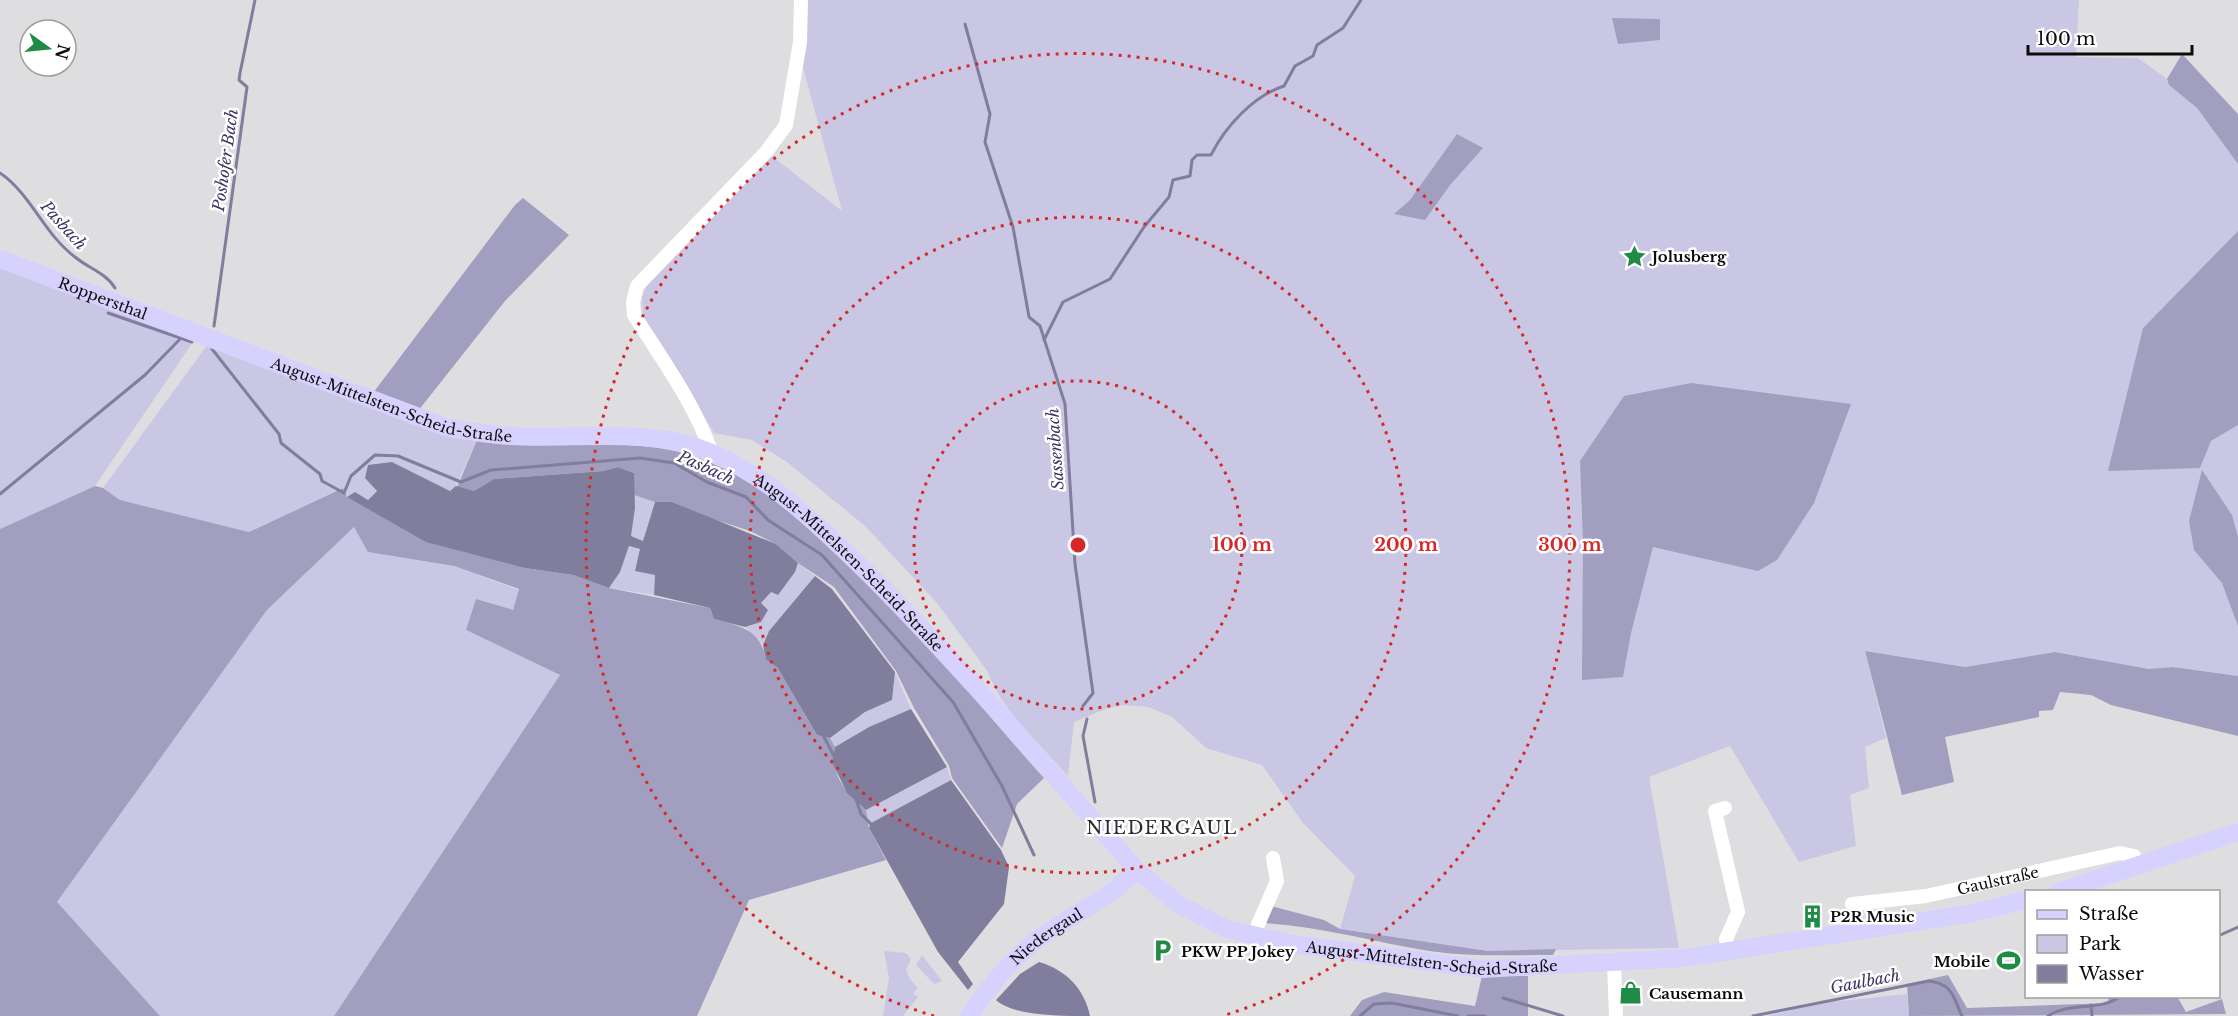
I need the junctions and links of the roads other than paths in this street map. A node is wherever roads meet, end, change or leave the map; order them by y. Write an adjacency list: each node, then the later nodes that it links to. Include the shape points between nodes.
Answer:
1 (801, 0): 4 (street, via 800,42 786,125 766,152 637,286 633,302 634,315 685,395)
2 (0, 259): 3 (main road, Roppersthal)
3 (206, 336): 4 (main road, August-Mittelsten-Scheid-Straße, via 448,428 509,436 641,438)
4 (712, 453): 9 (main road, August-Mittelsten-Scheid-Straße, via 767,485 840,545 937,644)
5 (1725, 808): 14 (street, via 1715,811 1738,912 1726,939)
6 (2238, 832): 8 (main road, Gaulstraße)
7 (1273, 858): 13 (street, via 1276,881)
8 (2137, 864): 10 (main road, Gaulstraße); 12 (street, Gaulstraße, via 2134,856 2120,853 1926,896)
9 (1137, 870): 13 (main road, August-Mittelsten-Scheid-Straße, via 1194,914); 16 (main road, Niedergaul, via 1124,884 1040,938 1011,963)
10 (2061, 890)
11 (2025, 900): 14 (main road, Gaulstraße, via 1973,913)
12 (1852, 904)
13 (1253, 936): 15 (main road, August-Mittelsten-Scheid-Straße, via 1482,969)
14 (1728, 952): 15 (main road, Gaulstraße)
15 (1614, 964): 17 (street)
16 (969, 1016)
17 (1616, 1016)

